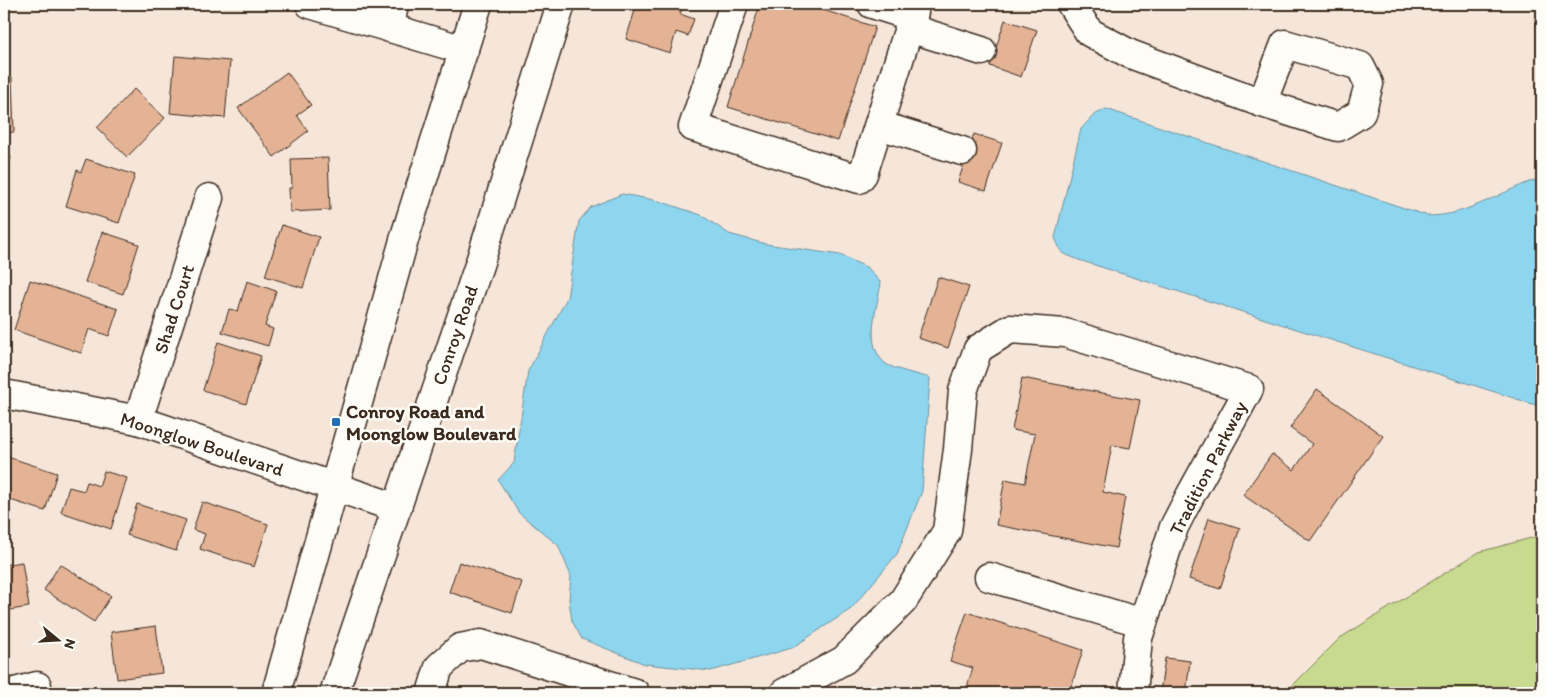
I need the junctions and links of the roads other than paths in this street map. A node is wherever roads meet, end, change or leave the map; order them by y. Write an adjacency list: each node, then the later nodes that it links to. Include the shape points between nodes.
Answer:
1 (310, 4): 8 (main road)
2 (478, 4): 9 (main road)
3 (561, 4): 18 (main road, Conroy Road, via 479,266)
4 (734, 4): 12 (main road, via 693,127 859,179 864,174)
5 (872, 4): 7 (main road)
6 (1071, 4): 11 (main road, via 1089,32 1130,54)
7 (914, 13): 10 (main road); 12 (main road)
8 (392, 16): 9 (main road)
9 (464, 50): 17 (main road, via 406,233)
10 (982, 51)
11 (1262, 103)
12 (879, 125): 13 (main road)
13 (962, 151)
14 (209, 198): 16 (main road, Shad Court)
15 (4, 394): 16 (main road, Moonglow Boulevard)
16 (138, 420): 17 (main road, Moonglow Boulevard)
17 (334, 488): 18 (main road, Moonglow Boulevard); 23 (main road)
18 (397, 508): 24 (main road, Conroy Road)
19 (989, 577): 20 (main road)
20 (1143, 623): 27 (main road, Tradition Parkway, via 1174,527 1249,389 1065,333 1010,329 978,349 962,391 947,531 903,602 844,660); 28 (main road, Tradition Parkway, via 1138,638)
21 (37, 686): 22 (main road)
22 (11, 693)
23 (276, 693)
24 (334, 693)
25 (432, 693): 26 (main road, via 439,667 460,648 480,644)
26 (635, 693)
27 (784, 693)
28 (1133, 693)

